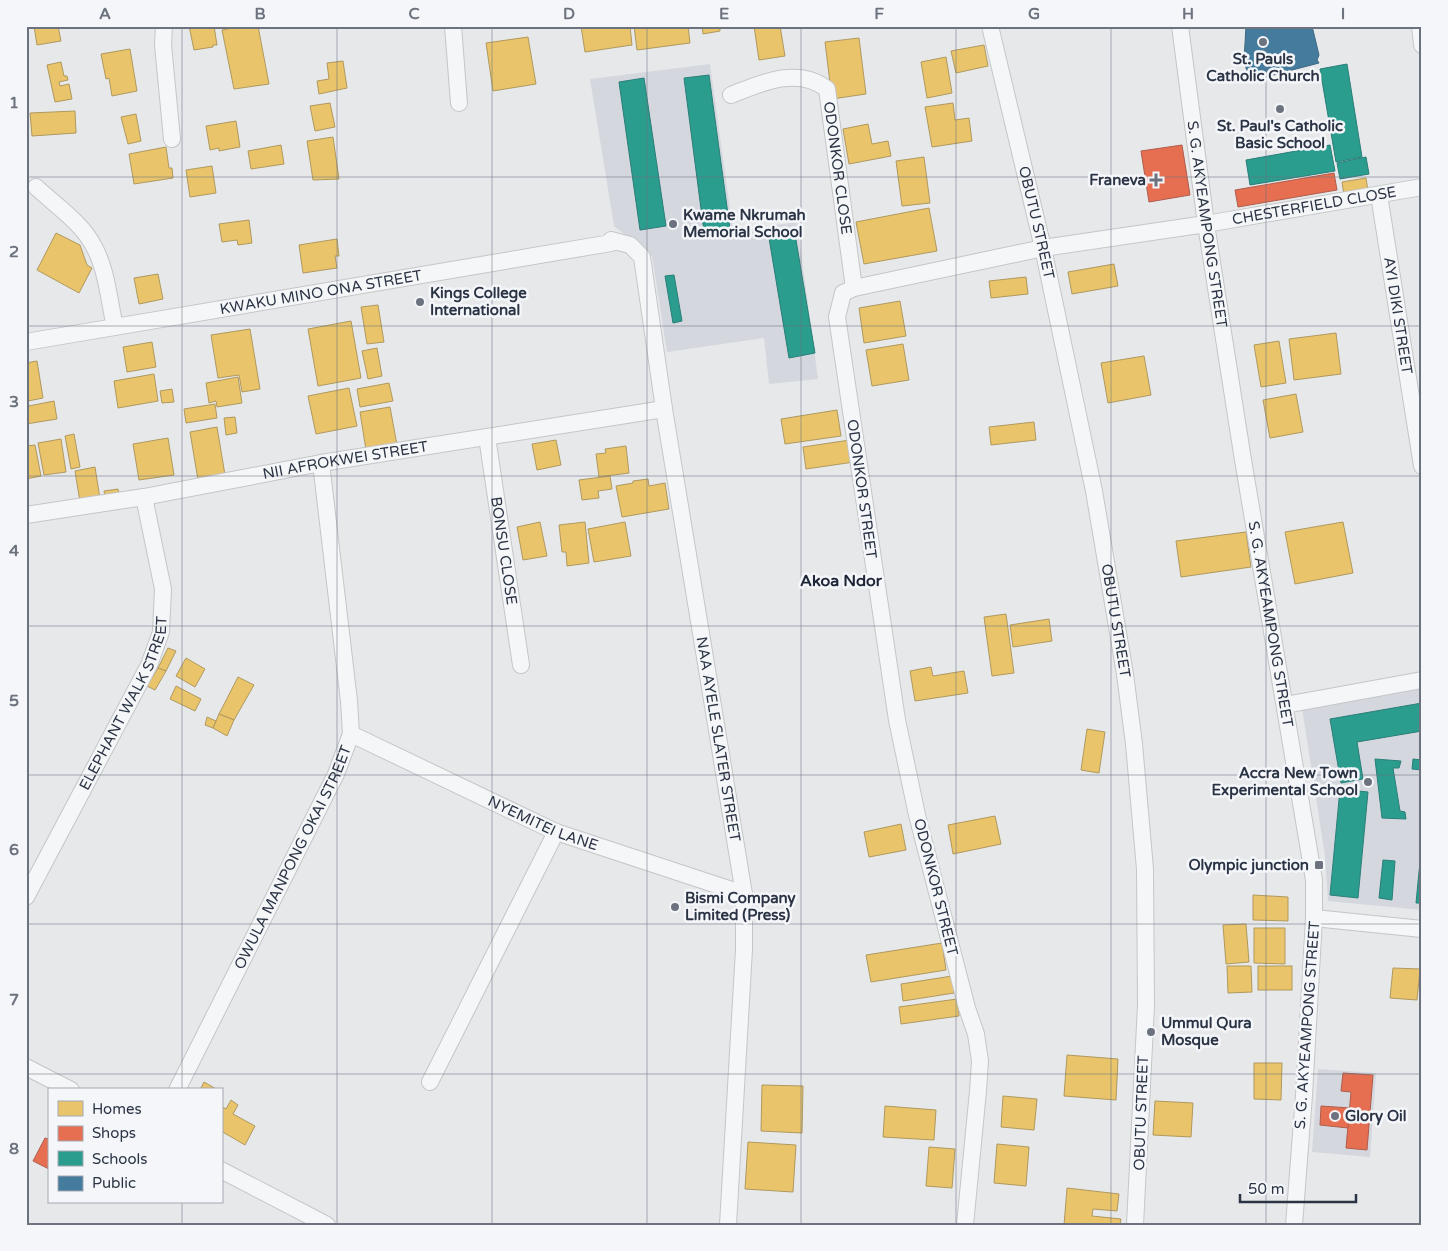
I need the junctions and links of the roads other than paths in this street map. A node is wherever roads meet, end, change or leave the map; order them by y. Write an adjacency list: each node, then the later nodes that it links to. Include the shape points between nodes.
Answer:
1 (164, 26): 9 (street)
2 (453, 26): 8 (street)
3 (990, 26): 14 (street, OBUTU STREET)
4 (1180, 26): 13 (street, S. G. AKYEAMPONG STREET)
5 (1420, 26): 6 (street)
6 (1422, 42)
7 (732, 95): 16 (street, ODONKOR CLOSE, via 782,77 818,82 826,89)
8 (459, 103)
9 (172, 138)
10 (36, 187): 17 (street, via 83,230 93,244 101,262)
11 (1422, 187): 12 (street, CHESTERFIELD CLOSE)
12 (1378, 195): 13 (street, CHESTERFIELD CLOSE); 22 (street, AYI DIKI STREET)
13 (1206, 224): 14 (street); 27 (street, S. G. AKYEAMPONG STREET)
14 (1043, 248): 16 (street); 42 (street, OBUTU STREET, via 1094,491 1134,744 1145,869 1146,996)
15 (642, 257): 17 (street, KWAKU MINO ONA STREET, via 630,245 611,240 611,243); 19 (street, NAA AYELE SLATER STREET)
16 (854, 288): 41 (street, ODONKOR STREET, via 843,293 837,317 897,720 918,815 976,1034 980,1062)
17 (115, 328): 18 (street, KWAKU MINO ONA STREET)
18 (26, 342)
19 (664, 409): 20 (street, NII AFROKWEI STREET); 30 (street, NAA AYELE SLATER STREET)
20 (487, 437): 21 (street, NII AFROKWEI STREET); 25 (street, BONSU CLOSE)
21 (322, 463): 23 (street, NII AFROKWEI STREET); 28 (street, OWULA MANPONG OKAI STREET)
22 (1422, 466)
23 (144, 497): 24 (street, NII AFROKWEI STREET); 31 (street, ELEPHANT WALK STREET, via 163,589 161,632 149,666)
24 (26, 515)
25 (521, 664)
26 (1422, 680): 27 (street)
27 (1285, 705): 32 (street, S. G. AKYEAMPONG STREET, via 1312,864)
28 (352, 734): 29 (street, NYEMITEI LANE); 37 (street, OWULA MANPONG OKAI STREET, via 336,774)
29 (556, 832): 30 (street, NYEMITEI LANE); 35 (street)
30 (744, 894): 40 (street, NAA AYELE SLATER STREET, via 744,949)
31 (26, 898)
32 (1314, 918): 33 (street); 43 (street, S. G. AKYEAMPONG STREET)
33 (1422, 929)
34 (26, 1067): 36 (street)
35 (430, 1082)
36 (68, 1088)
37 (178, 1088)
38 (222, 1171): 39 (street)
39 (328, 1225)
40 (728, 1225)
41 (965, 1225)
42 (1135, 1225)
43 (1294, 1225)

